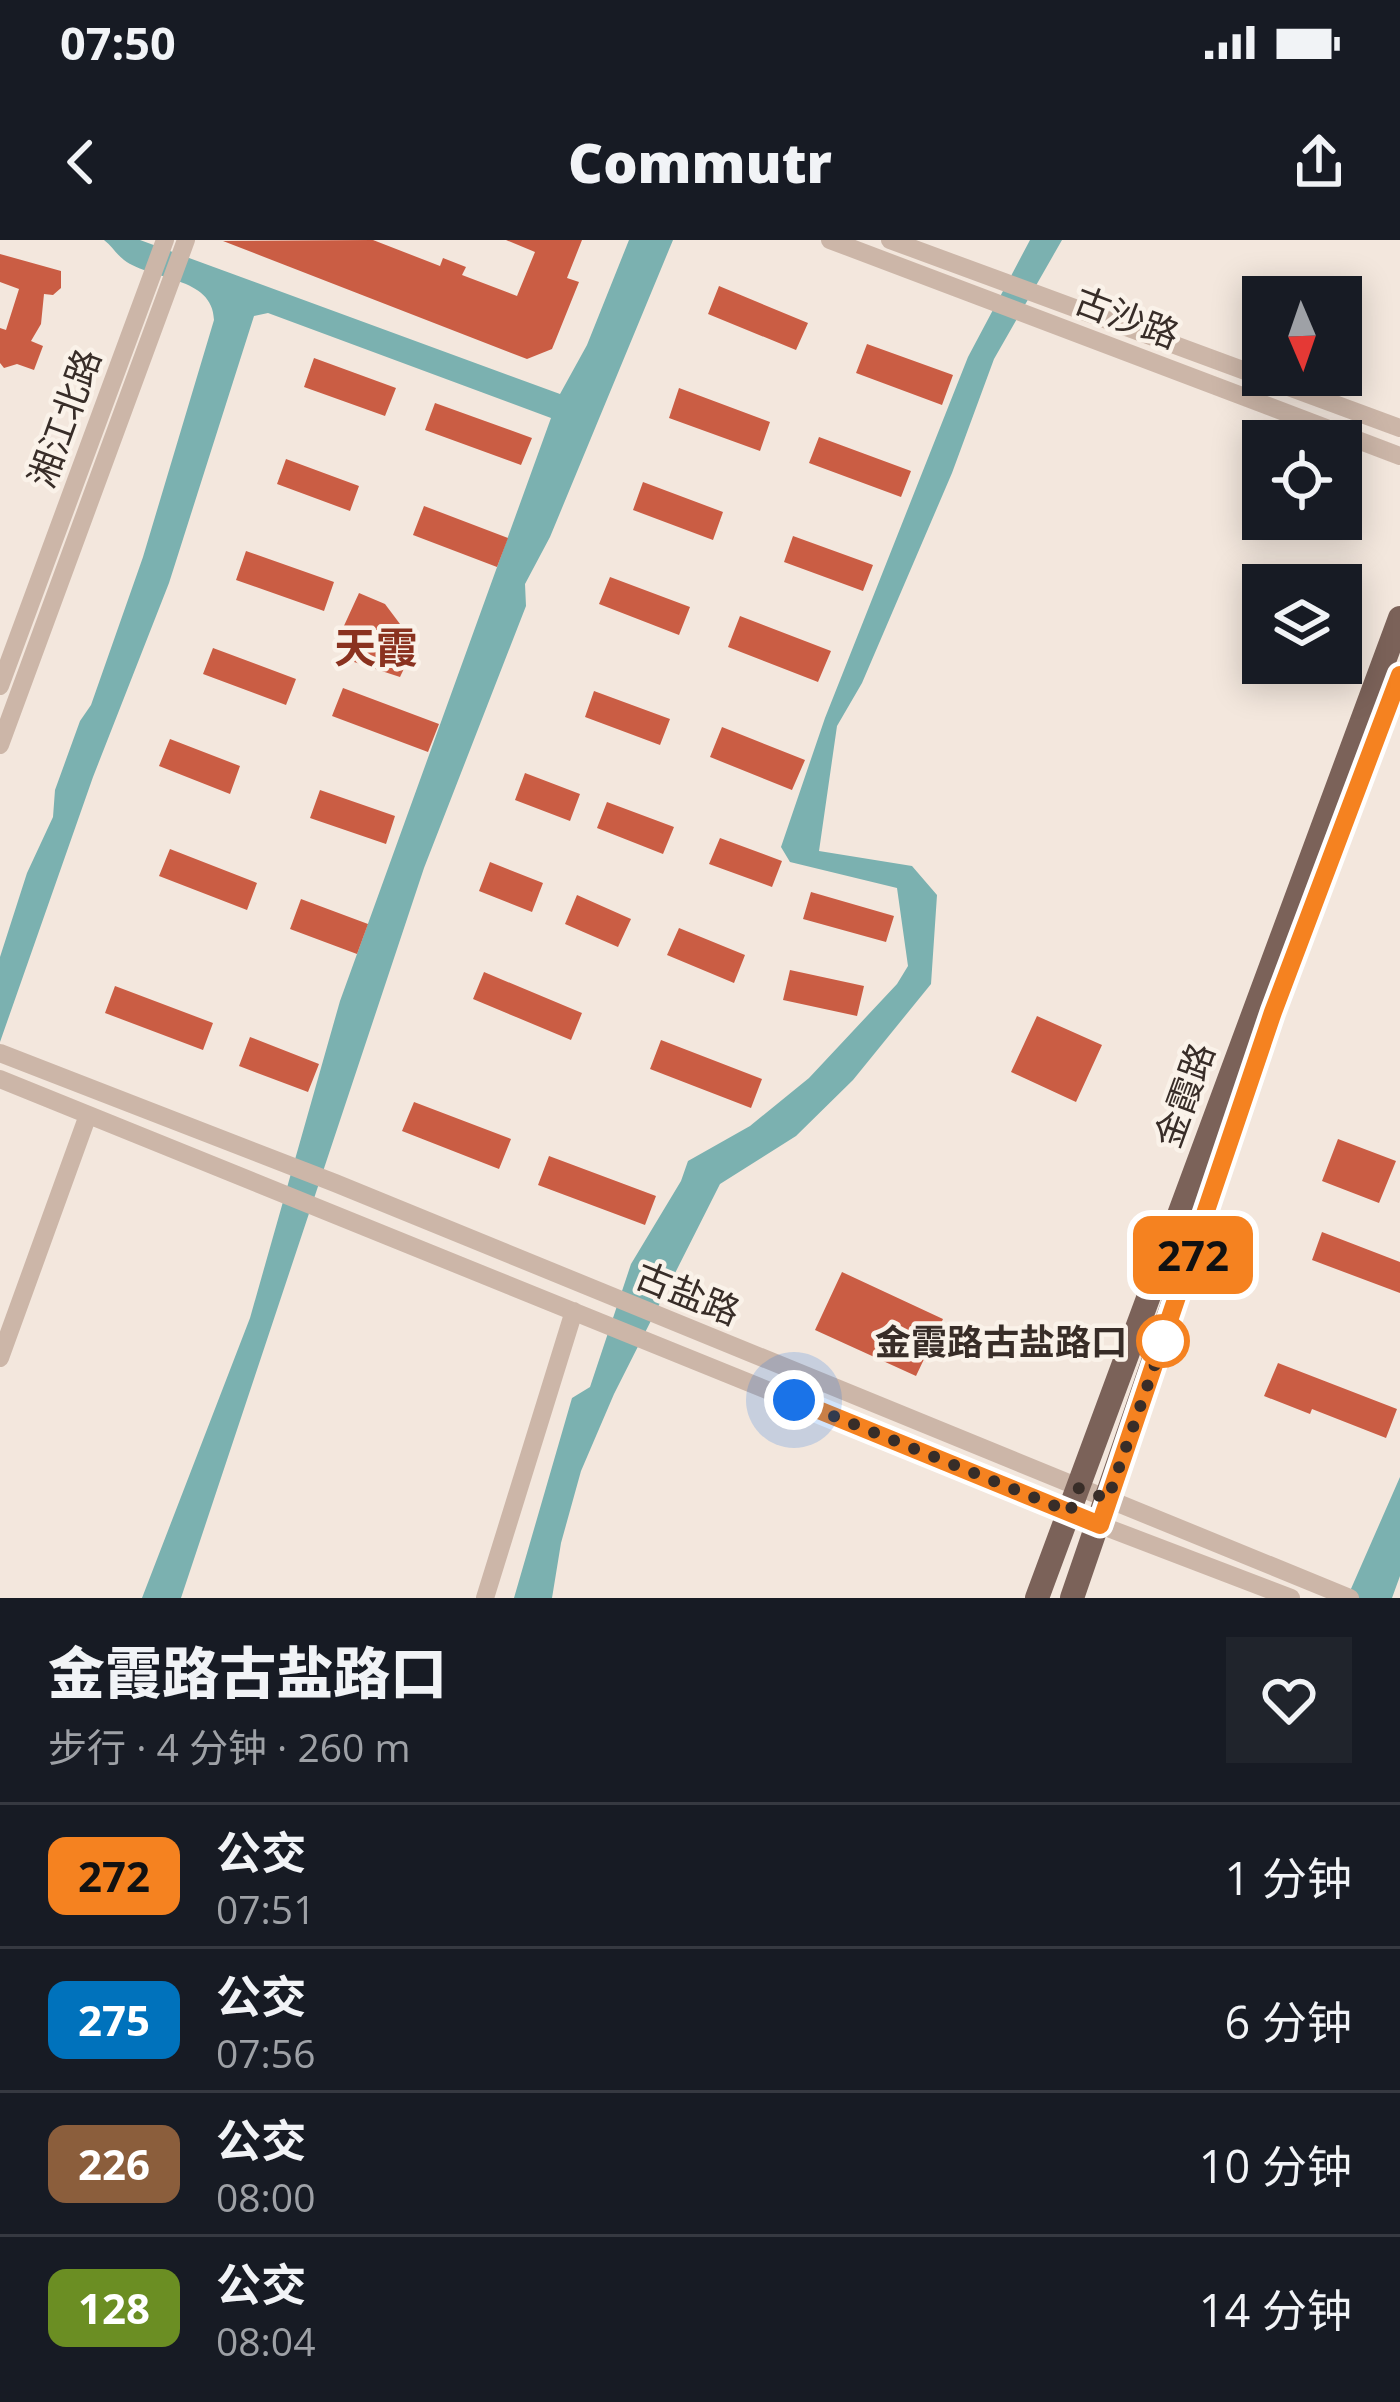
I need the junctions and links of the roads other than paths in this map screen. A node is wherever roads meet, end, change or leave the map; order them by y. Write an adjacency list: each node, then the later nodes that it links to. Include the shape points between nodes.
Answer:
1 (830, 240): 6 (street, 古沙路)
2 (890, 240): 5 (street, 古沙路)
3 (174, 244): 4 (street, 湘江北路)
4 (159, 282): 9 (street, 湘江北路); 10 (street, 湘江北路, via 137,367)
5 (1400, 428)
6 (1400, 456)
7 (1400, 618): 17 (main road, 金霞路)
8 (1400, 675): 16 (main road, 金霞路, via 1273,1012)
9 (0, 686)
10 (0, 745)
11 (3, 1054): 17 (street, 古盐路, via 657,1315)
12 (0, 1079): 13 (street, 古盐路)
13 (88, 1115): 14 (street, 古盐路); 15 (street)
14 (574, 1311): 17 (street, 古盐路); 20 (street)
15 (0, 1358)
16 (1108, 1499): 17 (street, 古盐路); 18 (main road, 金霞路); 19 (street, 古盐路)
17 (1074, 1500): 18 (street, 古盐路); 21 (main road, 金霞路)
18 (1100, 1525): 22 (main road, 金霞路); 23 (street, 古盐路)
19 (1345, 1596)
20 (485, 1598)
21 (1037, 1598)
22 (1072, 1598)
23 (1291, 1598)

